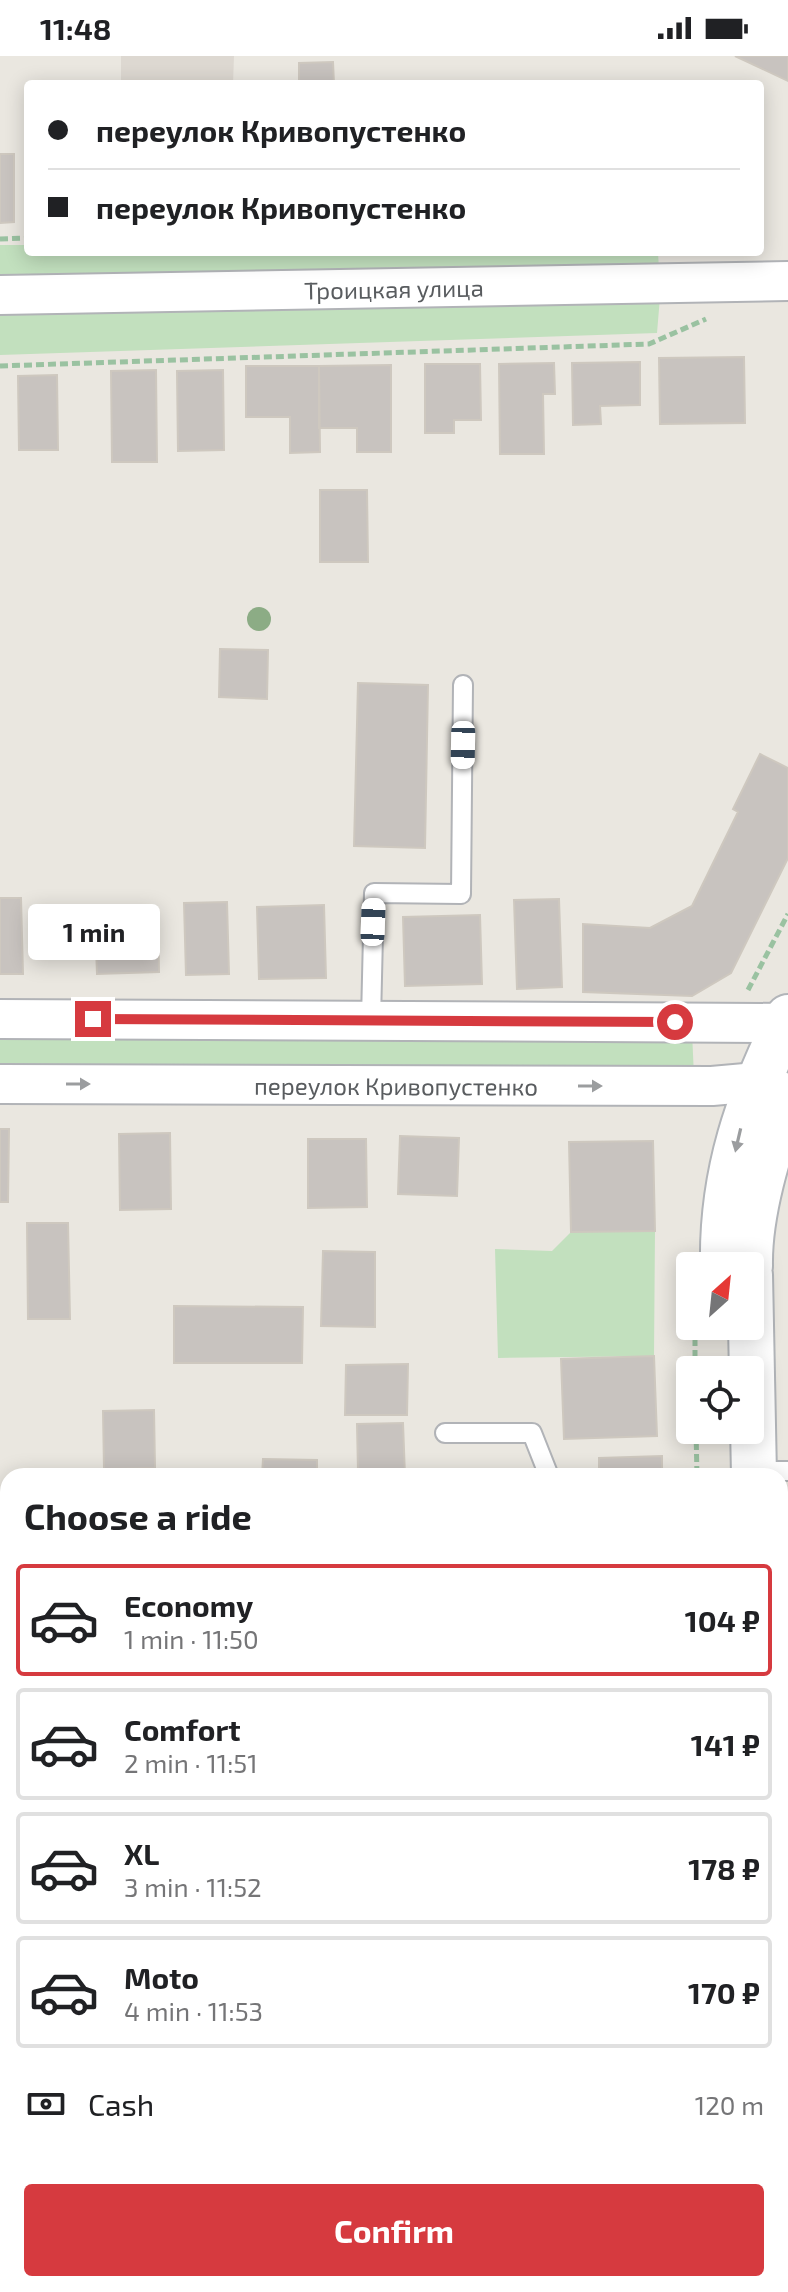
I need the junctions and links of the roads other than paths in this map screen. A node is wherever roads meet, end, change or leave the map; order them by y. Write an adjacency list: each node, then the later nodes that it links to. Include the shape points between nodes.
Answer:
1 (788, 281): 2 (street, Троицкая улица)
2 (0, 295)
3 (463, 685): 5 (lane, via 461,894 374,893)
4 (0, 1019): 5 (street)
5 (371, 1020): 6 (street)
6 (787, 1020): 8 (main road)
7 (0, 1084): 8 (street, переулок Кривопустенко, one-way to 8, via 712,1086)
8 (778, 1093): 9 (main road, one-way to 9, via 742,1122 728,1181); 10 (main road, via 775,1133)
9 (722, 1252)
10 (749, 1252)
11 (752, 1340): 16 (main road)
12 (445, 1433): 14 (lane, via 532,1433)
13 (736, 1444): 15 (main road)
14 (546, 1468)
15 (752, 1468)
16 (756, 1468)

